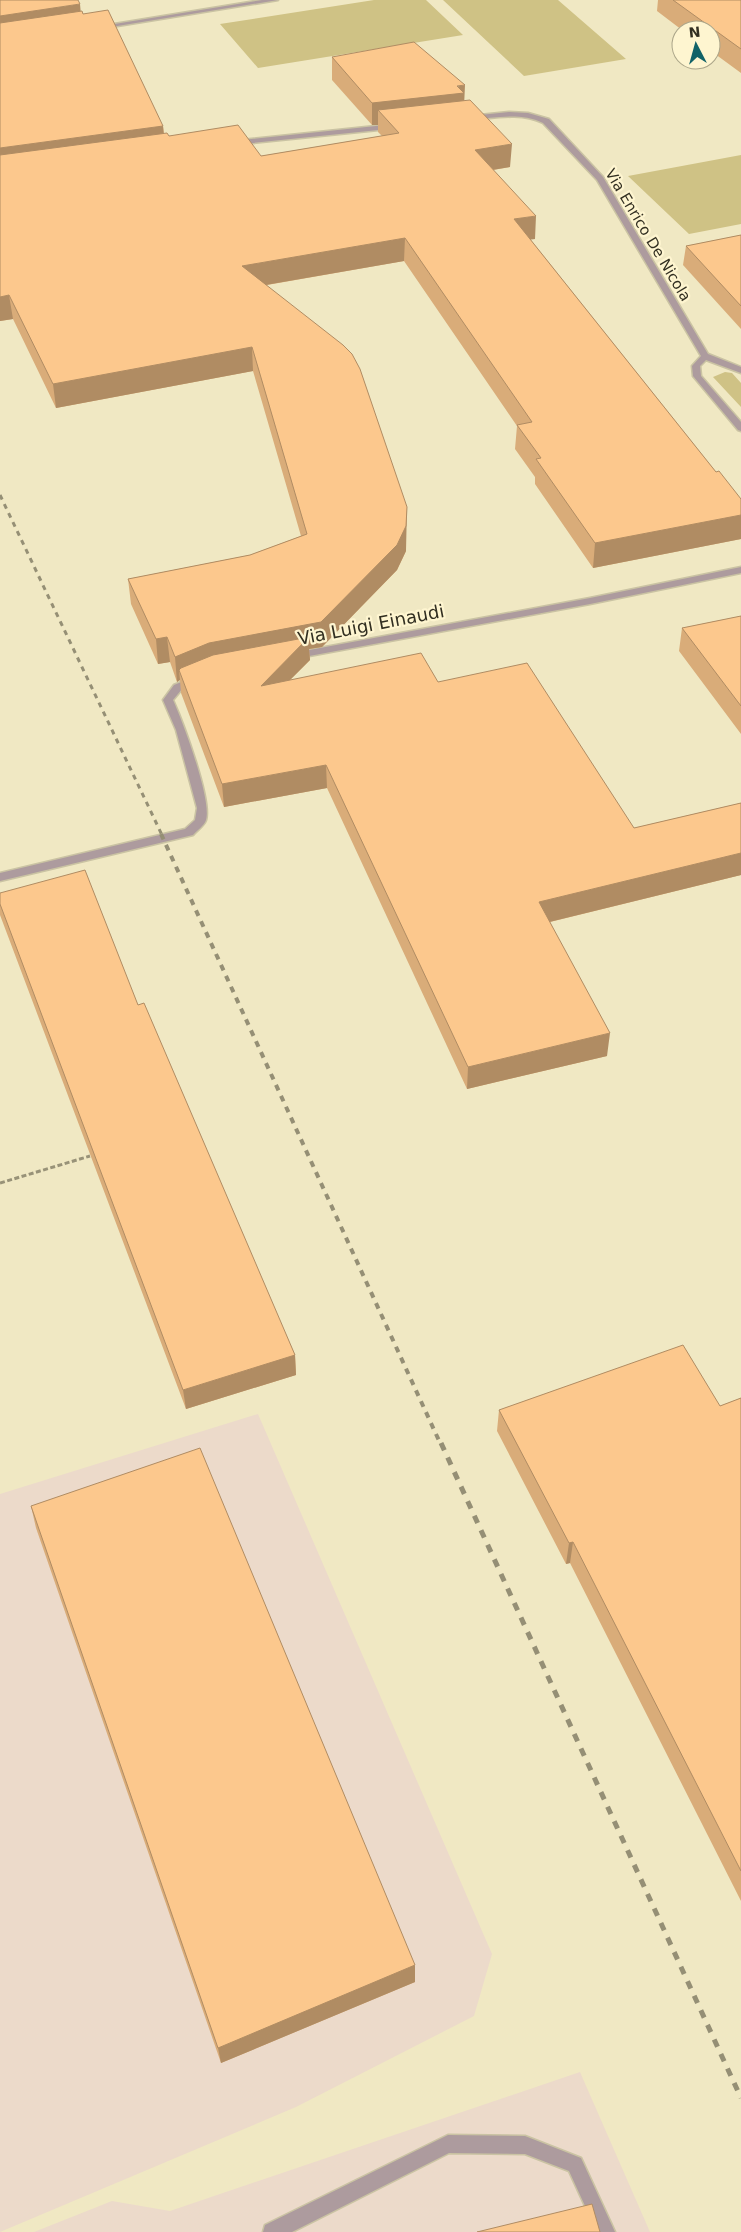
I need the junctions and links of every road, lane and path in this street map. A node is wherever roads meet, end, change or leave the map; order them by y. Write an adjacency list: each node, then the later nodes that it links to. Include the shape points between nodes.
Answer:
1 (274, 0): 2 (street)
2 (88, 29)
3 (458, 120): 6 (street, Via Enrico De Nicola, via 519,114 536,115 546,121 600,179)
4 (399, 126): 5 (street)
5 (222, 144)
6 (705, 356): 7 (street); 8 (street, via 696,366 697,376)
7 (741, 370)
8 (741, 428)
9 (741, 570): 10 (street, Via Luigi Einaudi)
10 (282, 658)
11 (203, 676): 12 (street, via 178,687 168,700 181,730 202,808 200,821 190,832)
12 (0, 877)
13 (90, 1156): 14 (path)
14 (0, 1183)
15 (272, 2232): 16 (street, via 448,2144 525,2145 575,2164)
16 (606, 2232)

